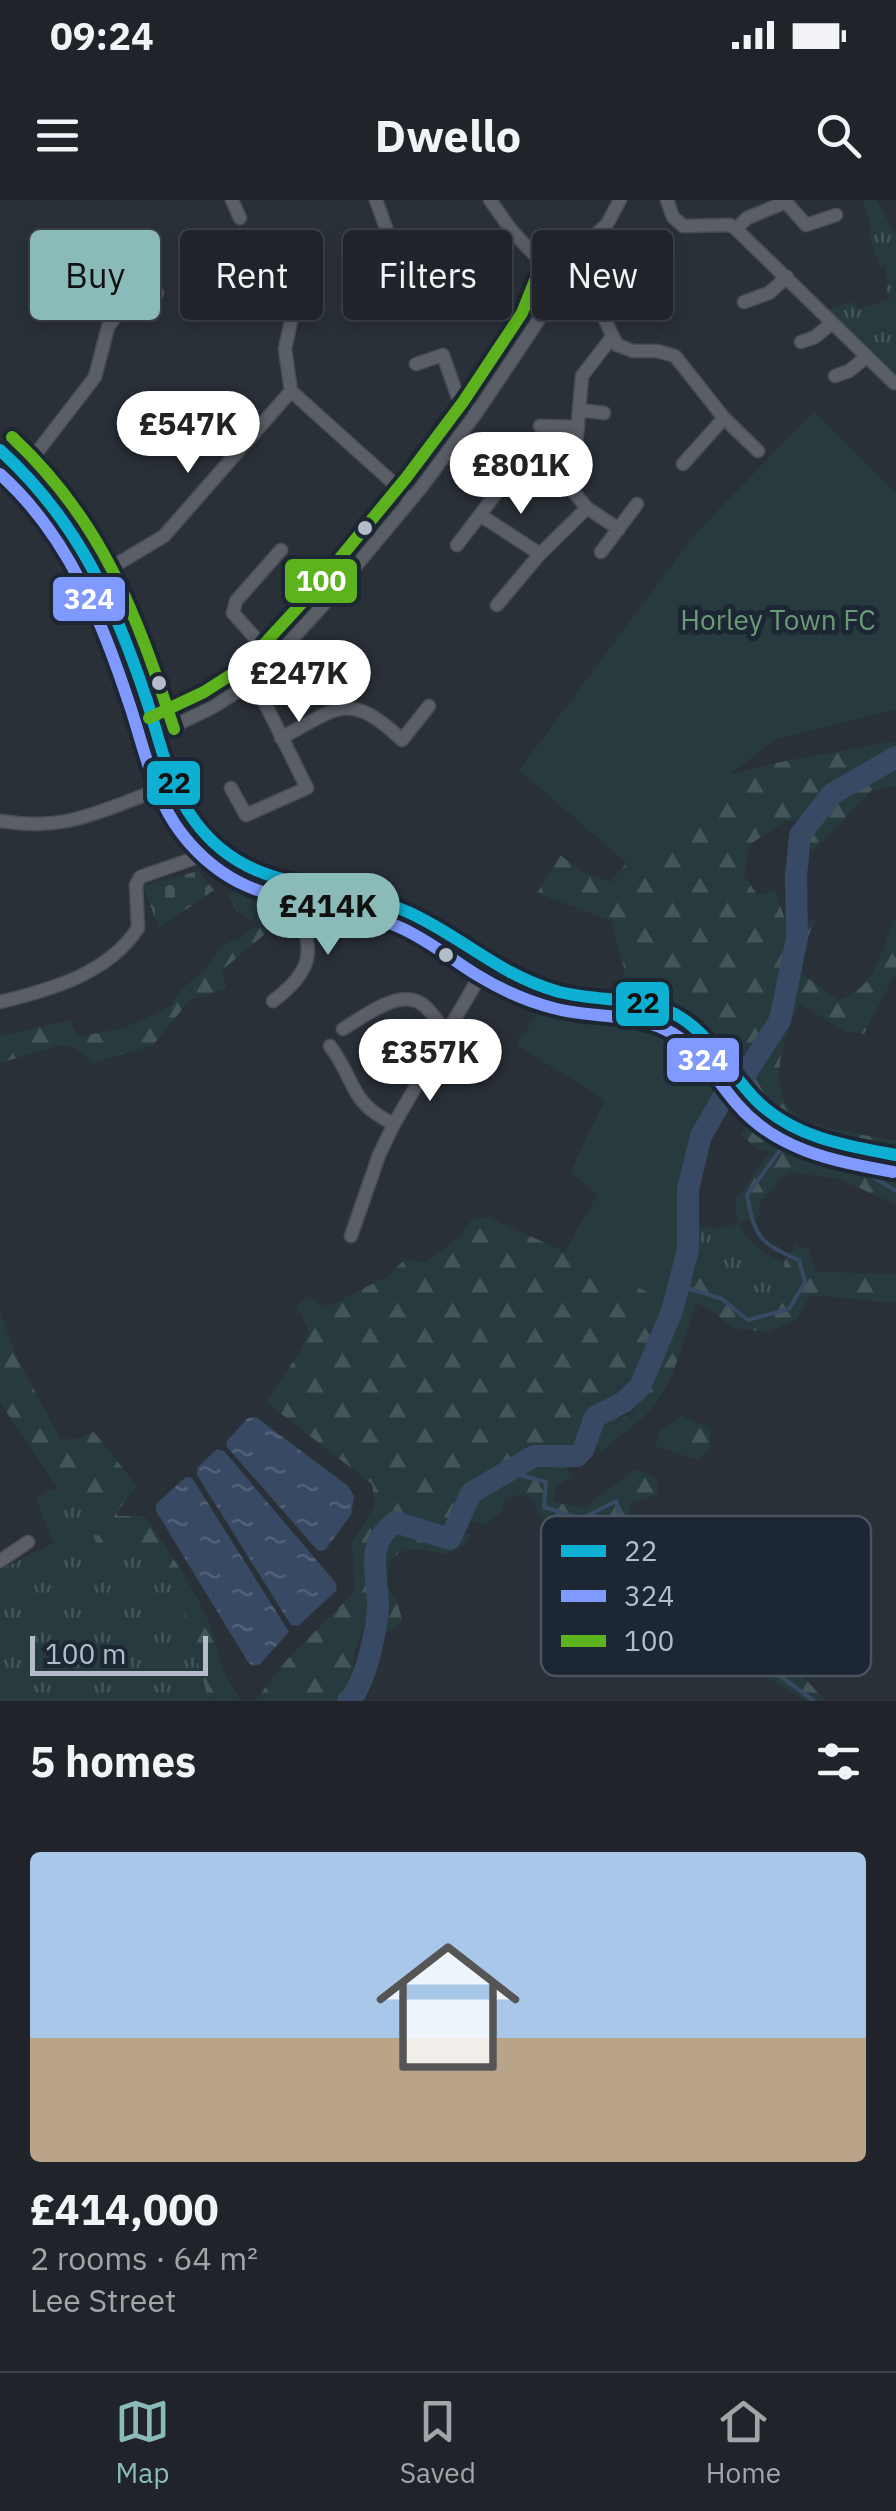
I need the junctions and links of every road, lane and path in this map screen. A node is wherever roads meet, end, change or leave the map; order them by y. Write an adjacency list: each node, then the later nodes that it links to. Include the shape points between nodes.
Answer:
1 (232, 200): 7 (street)
2 (376, 200): 9 (street)
3 (490, 200): 10 (street)
4 (620, 200): 11 (street)
5 (667, 200): 8 (street, via 683,226)
6 (836, 215): 8 (street, via 806,225 786,202)
7 (240, 218)
8 (736, 229): 14 (street)
9 (387, 230)
10 (511, 230)
11 (602, 230)
12 (512, 232): 13 (street)
13 (532, 253)
14 (787, 277): 15 (street); 20 (street)
15 (744, 302)
16 (113, 320): 37 (street, via 96,377)
17 (291, 320): 27 (street, via 285,349)
18 (539, 320): 29 (street)
19 (604, 320): 21 (street)
20 (832, 323): 22 (street); 23 (street)
21 (612, 337): 28 (street, via 582,376); 31 (street, via 633,352 675,356)
22 (800, 342)
23 (865, 358): 25 (street); 26 (street)
24 (416, 364): 29 (street, via 443,355 457,395)
25 (834, 376)
26 (894, 382)
27 (291, 391): 39 (street); 48 (street, via 164,536)
28 (579, 410): 30 (street); 33 (street)
29 (477, 412): 39 (street)
30 (604, 413)
31 (724, 418): 35 (street); 36 (street)
32 (540, 426): 33 (street)
33 (578, 427): 41 (street, via 572,490)
34 (0, 450): 37 (street)
35 (758, 451)
36 (683, 464)
37 (24, 468): 48 (street, via 69,523)
38 (507, 478): 42 (street)
39 (411, 499): 50 (street)
40 (637, 504): 43 (street)
41 (587, 508): 43 (street); 47 (street)
42 (480, 515): 44 (street); 47 (street)
43 (618, 529): 46 (street)
44 (456, 545)
45 (281, 550): 50 (street, via 233,613)
46 (601, 552)
47 (540, 554): 49 (street)
48 (97, 576): 53 (street)
49 (497, 605)
50 (274, 660): 51 (street)
51 (254, 681): 53 (street); 54 (street)
52 (429, 706): 54 (street, via 402,740 371,714 348,707)
53 (157, 734): 55 (street)
54 (282, 738): 56 (street, via 306,788 246,815)
55 (173, 784): 57 (street, via 68,822); 58 (street)
56 (231, 788)
57 (0, 821)
58 (215, 846): 59 (street, via 233,862); 62 (street, via 140,876 138,928 84,975)
59 (296, 886): 60 (street, via 395,906); 61 (street, via 310,946 296,984)
60 (488, 962): 64 (street); 67 (street, via 562,992 650,1004 701,1031 750,1093 808,1136)
61 (273, 1001)
62 (0, 1002)
63 (343, 1029): 64 (street, via 379,1006 413,999)
64 (448, 1034): 66 (street)
65 (330, 1046): 66 (street, via 363,1106)
66 (394, 1124): 68 (street)
67 (896, 1155)
68 (351, 1236)
69 (28, 1542): 70 (street)
70 (0, 1560)

